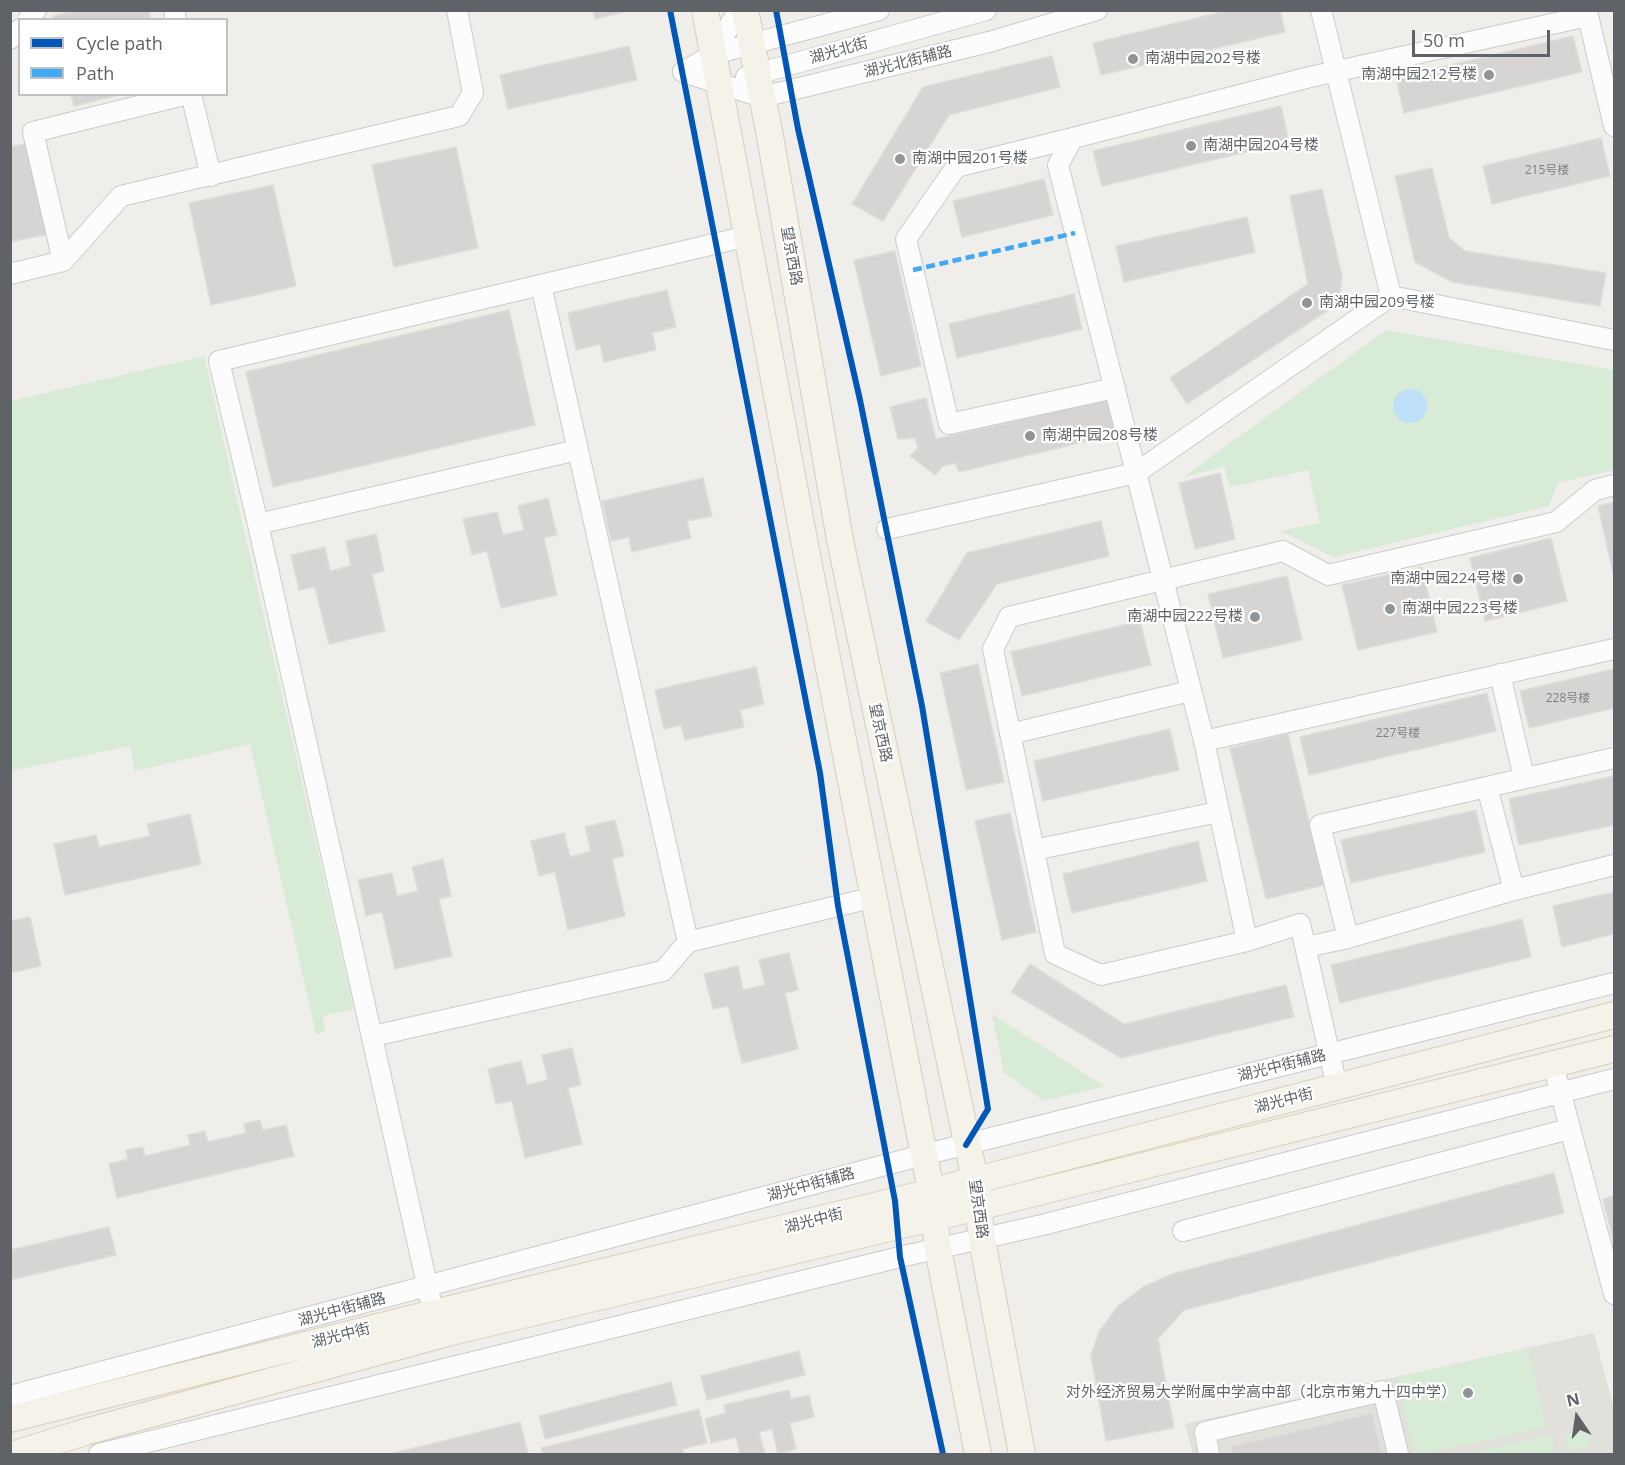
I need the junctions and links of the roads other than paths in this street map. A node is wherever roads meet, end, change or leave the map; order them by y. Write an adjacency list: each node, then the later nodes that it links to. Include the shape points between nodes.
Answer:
1 (457, 10): 18 (street, via 473,93 459,116)
2 (705, 10): 10 (main road)
3 (738, 10): 10 (street)
4 (745, 10): 9 (main road, 望京西路)
5 (879, 10): 9 (street, 湖光北街)
6 (986, 10): 13 (street, 湖光北街)
7 (1097, 10): 13 (street, 湖光北街辅路, via 989,42)
8 (1321, 10): 11 (street)
9 (752, 46): 10 (street, 湖光北街); 13 (main road, 望京西路)
10 (714, 54): 12 (main road); 12 (street, 湖光北街, via 683,72)
11 (1336, 71): 16 (street, via 1588,16); 17 (street); 23 (street)
12 (719, 84): 13 (street); 19 (main road)
13 (760, 86): 61 (main road, 望京西路, via 840,540)
14 (182, 96): 20 (street, via 33,132)
15 (191, 96): 18 (street)
16 (1614, 126)
17 (1073, 138): 25 (street, via 1058,165); 25 (street, via 956,167 906,239 949,424)
18 (211, 176): 20 (street, via 121,196)
19 (748, 236): 22 (street); 44 (main road)
20 (63, 261): 21 (street)
21 (10, 274)
22 (541, 285): 26 (street); 29 (street, via 219,362)
23 (1391, 296): 24 (street); 27 (street)
24 (1614, 340)
25 (1114, 388): 27 (street)
26 (577, 450): 29 (street); 47 (street)
27 (1136, 473): 30 (street); 31 (street)
28 (1614, 485): 31 (street, via 1595,490 1556,522 1328,575 1283,550)
29 (258, 524): 51 (street)
30 (887, 529)
31 (1162, 580): 34 (street); 35 (street, via 1009,617 993,649)
32 (1614, 649): 33 (street)
33 (1500, 674): 36 (street); 38 (street)
34 (1190, 691): 35 (street); 36 (street)
35 (1010, 734): 41 (street)
36 (1204, 741): 40 (street)
37 (1614, 758): 38 (street)
38 (1524, 778): 39 (street)
39 (1487, 787): 43 (street); 45 (street, via 1320,825)
40 (1218, 812): 41 (street); 46 (street)
41 (1034, 850): 46 (street, via 1055,954 1101,975)
42 (1614, 865): 43 (street)
43 (1514, 890): 45 (street)
44 (875, 897): 47 (street); 62 (main road)
45 (1348, 938): 48 (street)
46 (1247, 940): 48 (street, via 1300,924)
47 (688, 942): 51 (street, via 663,971)
48 (1306, 946): 53 (street)
49 (1614, 983): 53 (street, 湖光中街辅路)
50 (1614, 1015): 56 (main road, 湖光中街)
51 (373, 1036): 70 (street)
52 (1614, 1050): 54 (main road, 湖光中街)
53 (1328, 1054): 56 (street); 61 (street, 湖光中街辅路)
54 (1552, 1064): 57 (street); 58 (main road, 湖光中街)
55 (1614, 1079): 57 (street)
56 (1337, 1087): 63 (main road, 湖光中街)
57 (1559, 1093): 59 (street); 60 (street)
58 (1400, 1101): 60 (street); 65 (main road, 湖光中街)
59 (1569, 1129): 67 (street); 71 (street)
60 (1408, 1131): 68 (street)
61 (966, 1145): 62 (street, 湖光中街辅路); 63 (main road, 望京西路)
62 (923, 1155): 64 (main road); 70 (street, 湖光中街辅路)
63 (975, 1180): 64 (main road, 湖光中街); 65 (main road, 望京西路)
64 (931, 1191): 66 (main road); 72 (main road, 湖光中街)
65 (978, 1207): 66 (main road, 湖光中街); 68 (main road, 望京西路)
66 (935, 1217): 69 (main road); 75 (main road, 湖光中街, via 440,1335 107,1425)
67 (1184, 1231)
68 (982, 1240): 69 (street); 78 (main road, 望京西路)
69 (938, 1249): 76 (street); 77 (main road)
70 (428, 1287): 72 (street); 73 (street, 湖光中街辅路)
71 (1614, 1294)
72 (433, 1313): 74 (main road, 湖光中街)
73 (10, 1396)
74 (10, 1419)
75 (15, 1455)
76 (99, 1455)
77 (978, 1455)
78 (1022, 1455)
79 (1209, 1455): 80 (street, via 1205,1432 1383,1391)
80 (1398, 1455)

